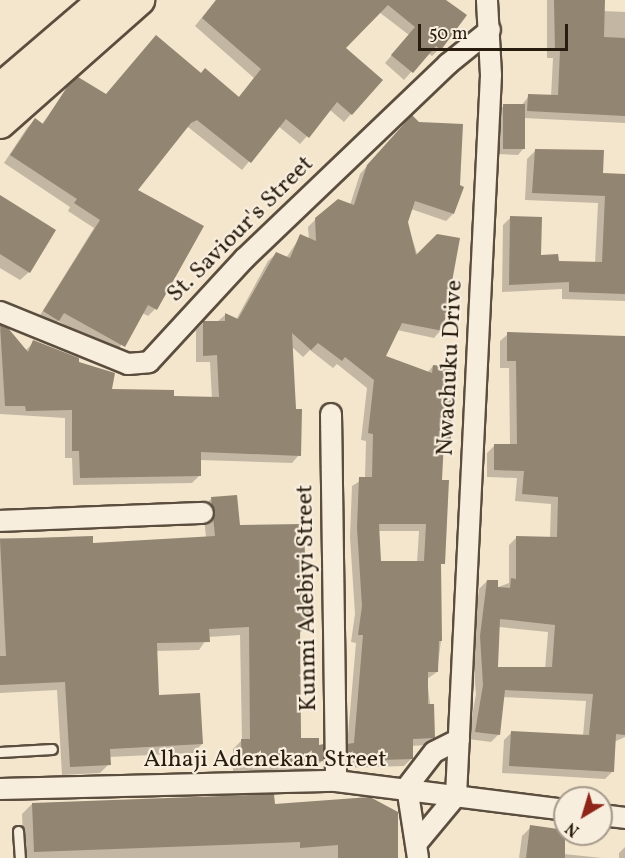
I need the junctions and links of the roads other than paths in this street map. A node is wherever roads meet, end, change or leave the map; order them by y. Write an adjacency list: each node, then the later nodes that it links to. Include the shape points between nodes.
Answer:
1 (104, 0): 5 (main road)
2 (139, 0): 5 (main road)
3 (487, 0): 4 (street, Nwachuku Drive)
4 (490, 30): 8 (street, St. Saviour's Street, via 448,64 245,258 150,362 128,363); 12 (street, Nwachuku Drive)
5 (77, 38): 6 (main road); 7 (main road)
6 (0, 89)
7 (0, 123)
8 (0, 312)
9 (331, 414): 15 (street, Kunmi Adebiyi Street)
10 (203, 513): 11 (street)
11 (0, 521)
12 (459, 738): 16 (street, via 434,752); 18 (street, Nwachuku Drive)
13 (52, 749): 14 (lane)
14 (0, 753)
15 (336, 781): 16 (street, Alhaji Adenekan Street); 17 (street, Alhaji Adenekan Street)
16 (406, 787): 18 (street, Alhaji Adenekan Street); 21 (street)
17 (0, 789)
18 (456, 796): 19 (street, Alhaji Adenekan Street); 21 (street)
19 (553, 808)
20 (18, 831): 22 (lane)
21 (418, 851)
22 (20, 858)

